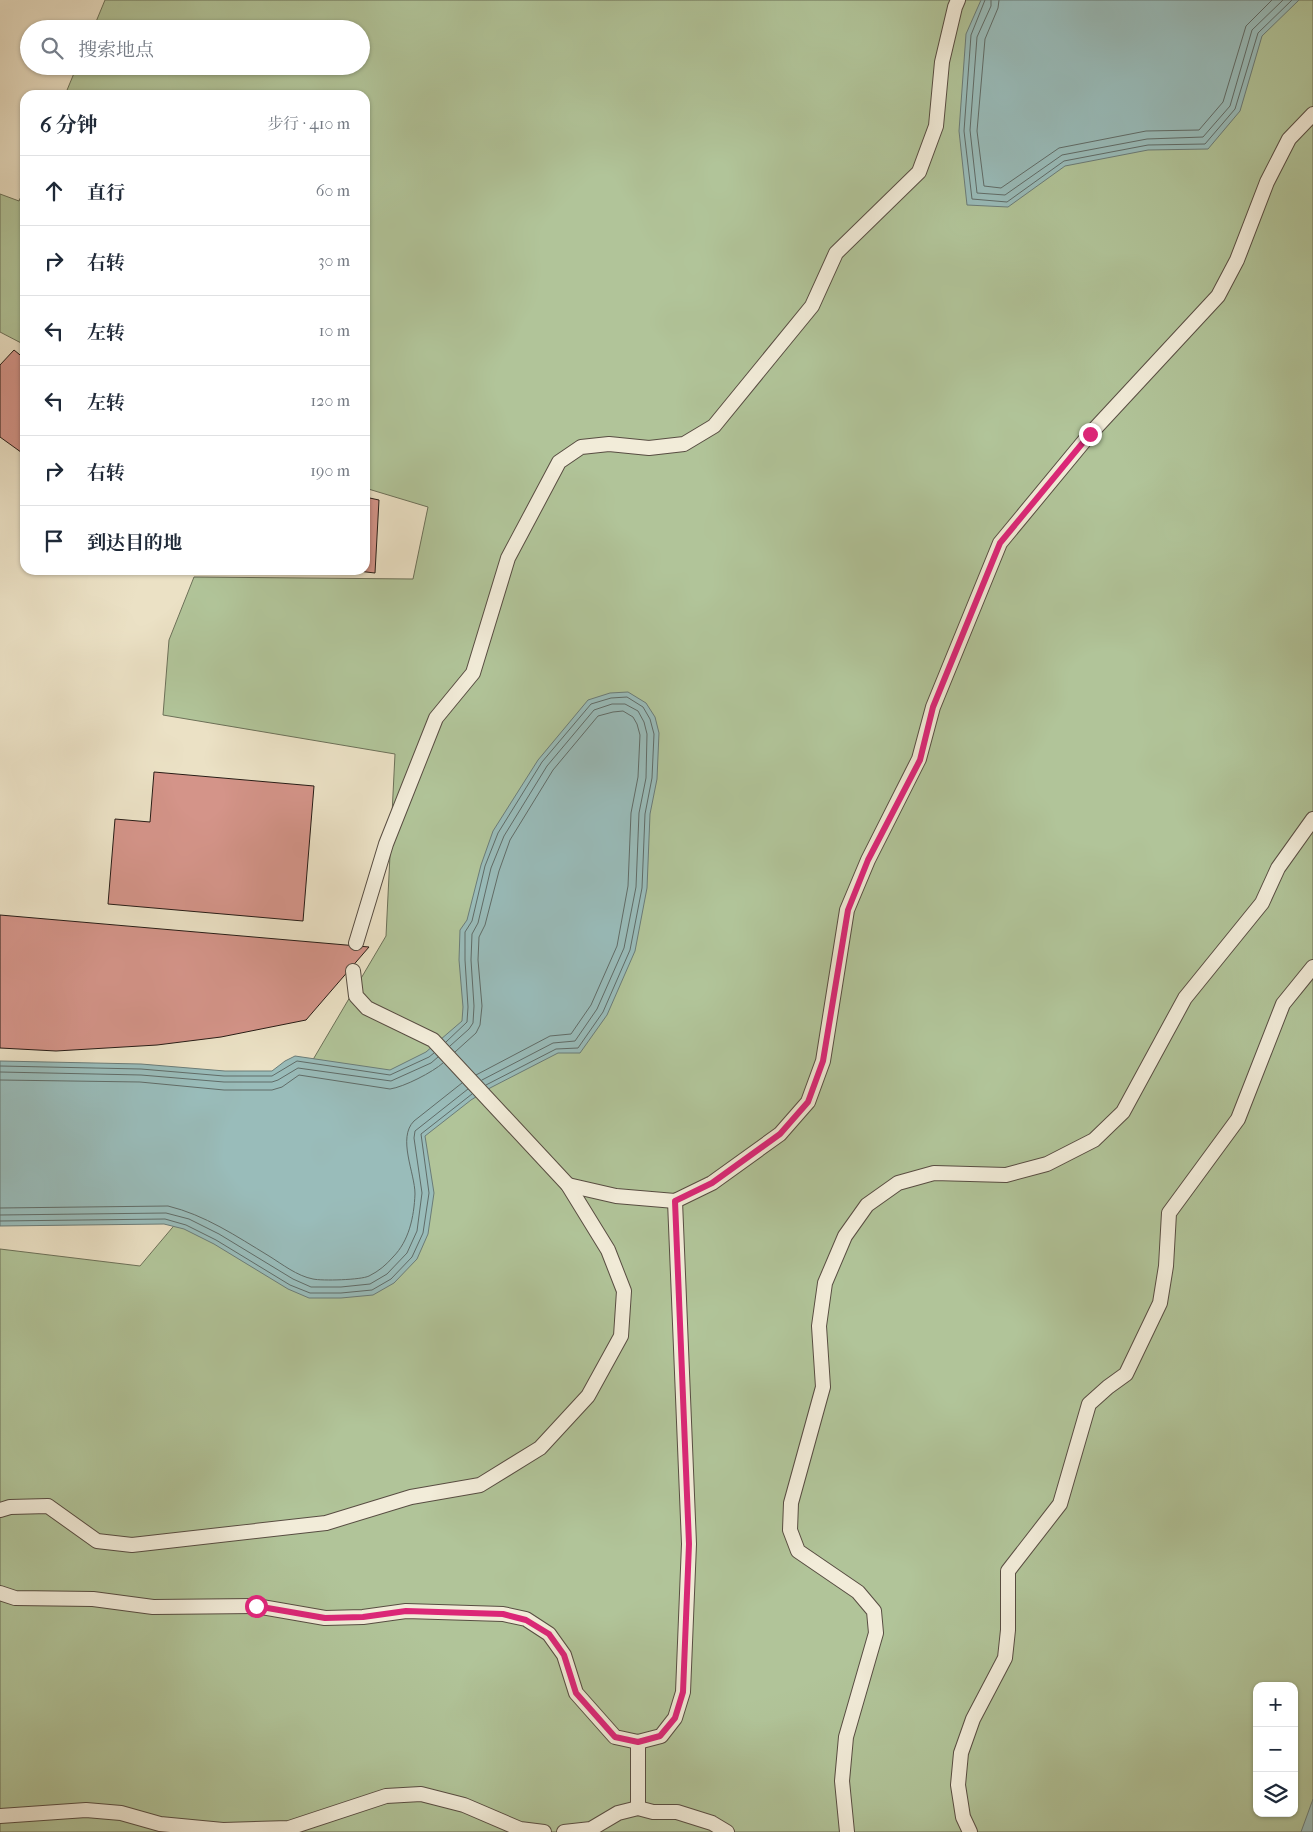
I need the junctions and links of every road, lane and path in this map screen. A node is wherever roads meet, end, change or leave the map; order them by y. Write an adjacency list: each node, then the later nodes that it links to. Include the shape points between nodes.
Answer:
1 (958, 0): 4 (lane, via 942,62 936,126 918,172 836,253 812,306 714,426 684,444 649,448 609,444 581,446 559,462 508,558 473,673 436,718 386,844)
2 (1313, 114): 8 (lane, via 1289,139 1218,296 1090,434 1000,543 933,707 920,760 868,860 848,910 823,1061 808,1102 780,1134 712,1183)
3 (1313, 819): 17 (lane, via 1278,868 1262,902 1186,998 1123,1112 1094,1140 1047,1164 1006,1175 934,1173 898,1183 867,1205 845,1236 825,1283 819,1326 823,1387 791,1503 790,1530 798,1551 858,1592 874,1611 876,1633 846,1737 842,1781)
4 (356, 943)
5 (1313, 967): 18 (lane, via 1283,1004 1238,1119 1170,1214 1160,1303 1126,1374 1089,1404 1060,1504 1008,1571 1005,1658 973,1719 961,1753 958,1785 963,1817)
6 (353, 971): 7 (lane, via 356,996 367,1008 433,1040)
7 (568, 1185): 8 (lane, via 616,1196); 9 (lane, via 608,1250 624,1292 620,1336 588,1396 540,1448 480,1485 410,1497 326,1523 132,1545 97,1542 48,1506)
8 (675, 1201): 11 (lane, via 689,1544 683,1692 675,1718 660,1736)
9 (0, 1510)
10 (0, 1593): 11 (lane, via 15,1598 93,1599 153,1606 256,1606 325,1618 406,1611 503,1614 526,1620 549,1634 564,1655 576,1693 615,1737)
11 (638, 1742): 12 (lane)
12 (638, 1808): 15 (lane, via 618,1813 591,1829); 16 (lane, via 652,1812 677,1812)
13 (0, 1816): 14 (lane, via 86,1810 122,1813 160,1824 196,1828 289,1828 386,1796 421,1794 464,1805 520,1829)
14 (544, 1832)
15 (564, 1832)
16 (727, 1832)
17 (846, 1832)
18 (970, 1832)

